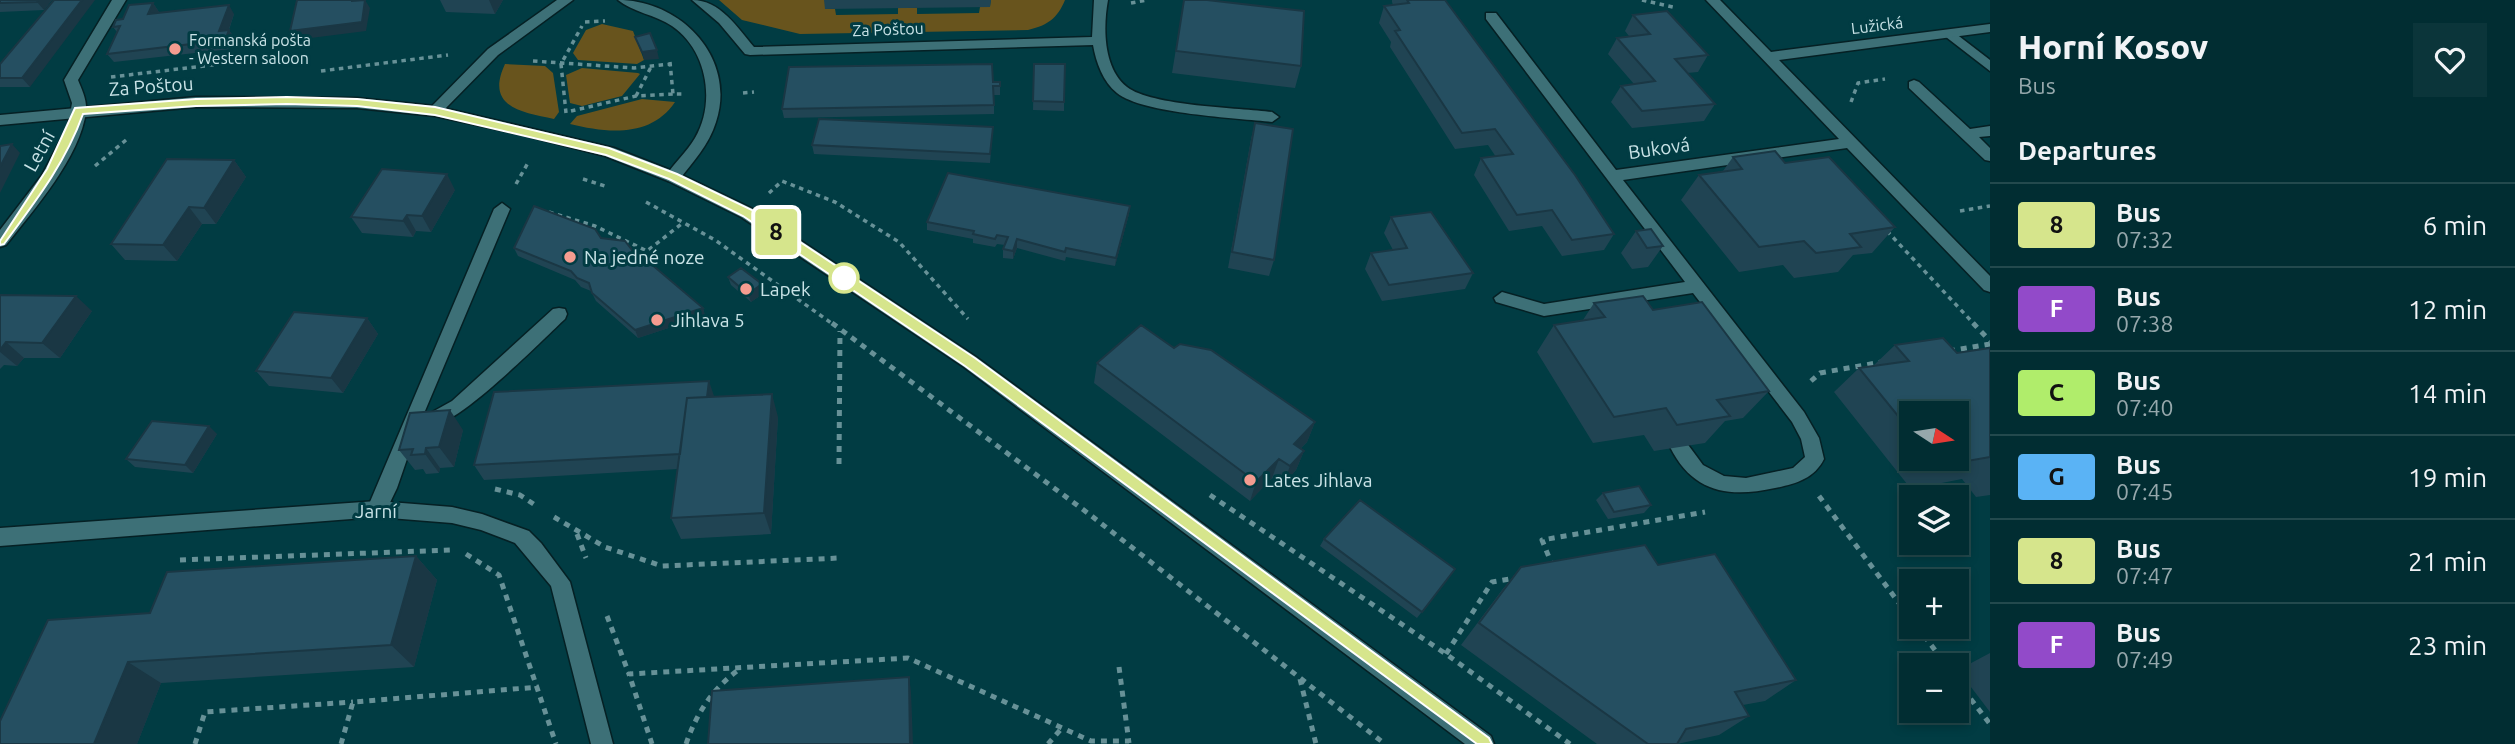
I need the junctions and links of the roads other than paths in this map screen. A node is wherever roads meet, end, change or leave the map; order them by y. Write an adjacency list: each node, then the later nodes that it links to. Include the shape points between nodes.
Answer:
1 (119, 0): 14 (street, via 71,80)
2 (566, 0): 15 (street, via 493,52)
3 (625, 0): 23 (street, via 651,8 691,33 705,50 715,87 712,113 702,137)
4 (699, 0): 10 (street, Za Poštou, via 750,51)
5 (1101, 0): 10 (street)
6 (1713, 0): 11 (street)
7 (1491, 16): 22 (street)
8 (1990, 28): 9 (street, Lužická)
9 (1951, 34): 11 (street, Lužická); 12 (street)
10 (1099, 41): 16 (street, via 1107,68 1124,93)
11 (1768, 57): 20 (street)
12 (1990, 67)
13 (1914, 85): 19 (street)
14 (79, 111): 15 (street, Za Poštou, via 287,100); 17 (street, Za Poštou); 25 (street, Letní, via 52,171)
15 (435, 111): 23 (street, Za Poštou, via 609,152)
16 (1272, 117)
17 (0, 120)
18 (1990, 131): 19 (street)
19 (1967, 135): 21 (street)
20 (1851, 142): 22 (street, Buková); 27 (street)
21 (1990, 156)
22 (1612, 176): 26 (street, Buková)
23 (673, 177): 35 (street, Za Poštou, via 747,213 970,362)
24 (500, 214): 30 (street)
25 (0, 241)
26 (1698, 286): 28 (street, via 1544,310); 31 (street, Buková, via 1798,417 1815,459 1798,475 1746,486 1722,484 1696,471)
27 (1990, 286)
28 (1502, 298)
29 (559, 314): 30 (street, via 458,406)
30 (408, 429): 32 (street)
31 (1679, 447)
32 (377, 509): 33 (street, Jarní); 34 (street, Jarní, via 482,522 522,537 534,548 560,582)
33 (0, 537)
34 (602, 744)
35 (1483, 744)

